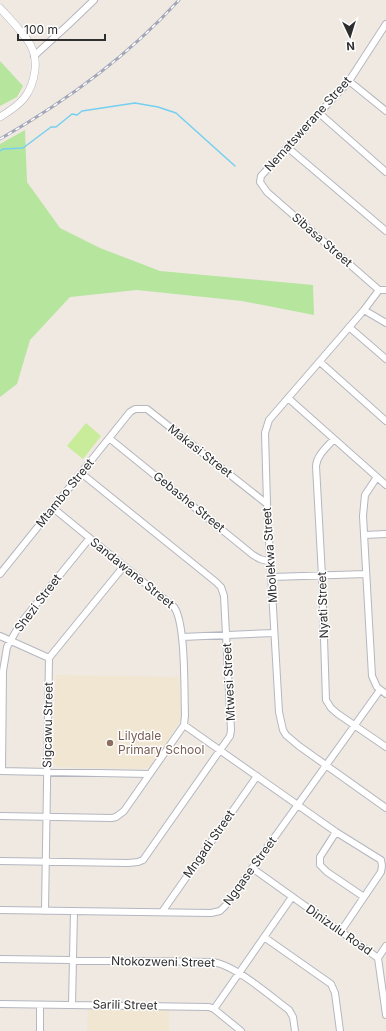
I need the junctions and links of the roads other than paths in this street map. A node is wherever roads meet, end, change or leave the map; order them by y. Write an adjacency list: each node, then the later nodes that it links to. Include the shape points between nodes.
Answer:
1 (94, 0): 4 (street)
2 (0, 8): 4 (street, via 29,42)
3 (386, 24): 5 (street, Nematswerane Street)
4 (34, 56): 8 (street, via 32,87 22,101)
5 (349, 81): 6 (street); 7 (street, Nematswerane Street)
6 (386, 110)
7 (319, 113): 9 (street, Nematswerane Street); 10 (street)
8 (0, 117)
9 (287, 147): 11 (street, Nematswerane Street, via 261,176); 12 (street)
10 (386, 172)
11 (260, 184): 13 (street, Sibasa Street)
12 (386, 231)
13 (379, 290): 14 (street); 15 (street, Mbolekwa Street)
14 (386, 290)
15 (364, 310): 16 (street); 17 (street, Mbolekwa Street)
16 (386, 323)
17 (349, 327): 18 (street); 19 (street, Mbolekwa Street)
18 (386, 359)
19 (320, 362): 20 (street, Mbolekwa Street); 22 (street)
20 (288, 398): 24 (street); 28 (street, Mbolekwa Street, via 269,420 266,428)
21 (130, 412): 23 (street, Mtambo Street); 28 (street, Makasi Street, via 135,409 148,410)
22 (386, 421)
23 (109, 438): 25 (street, Mtambo Street); 33 (street, Gebashe Street, via 252,555)
24 (334, 439): 26 (street); 37 (street, Nyati Street, via 319,457 316,466)
25 (81, 473): 29 (street, Mtambo Street); 40 (street, Mtwesi Street, via 221,587)
26 (377, 477): 27 (street); 31 (street, via 365,495)
27 (386, 484)
28 (267, 504): 33 (street, Mbolekwa Street)
29 (53, 508): 32 (street, Sandawane Street); 35 (street, Mtambo Street)
30 (386, 534): 31 (street)
31 (364, 535): 36 (street)
32 (89, 539): 34 (street, Sandawane Street); 43 (street, Shezi Street, via 24,618)
33 (271, 562): 38 (street, Mbolekwa Street)
34 (124, 566): 42 (street, Sandawane Street, via 174,607 179,616); 44 (street)
35 (0, 574)
36 (366, 574): 37 (street); 45 (street, via 372,676)
37 (322, 576): 38 (street); 48 (street, Nyati Street, via 326,700 331,708)
38 (272, 577): 39 (street, Mbolekwa Street)
39 (274, 633): 40 (street); 51 (street, Mbolekwa Street, via 279,712 283,730 292,741)
40 (227, 635): 42 (street); 50 (street, Mtwesi Street, via 231,730)
41 (0, 636): 43 (street)
42 (182, 637): 47 (street, Sandawane Street)
43 (10, 641): 44 (street); 52 (street, Shezi Street, via 5,653 3,671)
44 (49, 658): 53 (street, Sigcawu Street)
45 (380, 690): 46 (street); 48 (street, Ngqase Street)
46 (386, 694)
47 (184, 726): 50 (street); 54 (street)
48 (354, 726): 49 (street, Nyati Street); 51 (street, Ngqase Street)
49 (386, 747)
50 (220, 751): 55 (street); 62 (street, Mtwesi Street, via 143,860 128,863)
51 (326, 765): 56 (street, Ngqase Street); 57 (street, Mbolekwa Street)
52 (1, 771): 53 (street)
53 (47, 771): 54 (street); 59 (street, Sigcawu Street)
54 (149, 774): 59 (street, via 124,811 116,817)
55 (257, 776): 56 (street); 69 (street, Mngadi Street)
56 (298, 805): 60 (street); 63 (street, Ngqase Street)
57 (386, 808)
58 (0, 816): 59 (street)
59 (46, 817): 62 (street, Sigcawu Street)
60 (336, 832): 65 (street, via 320,857 320,865); 65 (street, via 381,860 381,872)
61 (0, 861): 62 (street, Mtwesi Street)
62 (46, 861): 67 (street, Sigcawu Street)
63 (252, 868): 64 (street, Dinizulu Road); 69 (street, Ngqase Street, via 220,911)
64 (292, 897): 70 (street, Dinizulu Road); 71 (street)
65 (364, 897): 70 (street)
66 (0, 910): 67 (street, Ngqase Street)
67 (45, 911): 68 (street, Ngqase Street)
68 (74, 911): 69 (street, Ngqase Street); 75 (street)
69 (162, 912)
70 (341, 932): 73 (street, Dinizulu Road)
71 (264, 937): 76 (street); 85 (street, via 331,984 335,993)
72 (386, 946): 73 (street)
73 (378, 958): 81 (street, Dinizulu Road)
74 (0, 959): 75 (street, Ntokozweni Street)
75 (73, 960): 76 (street, Ntokozweni Street, via 211,962 220,963); 79 (street)
76 (239, 973): 80 (street); 84 (street, Ntokozweni Street, via 289,1010)
77 (0, 1004): 78 (street, Sarili Street)
78 (40, 1005): 79 (street, Sarili Street); 82 (street)
79 (72, 1005): 80 (street, Sarili Street)
80 (214, 1009): 83 (street)
81 (386, 1015)
82 (40, 1031)
83 (241, 1031)
84 (295, 1031)
85 (340, 1031)

